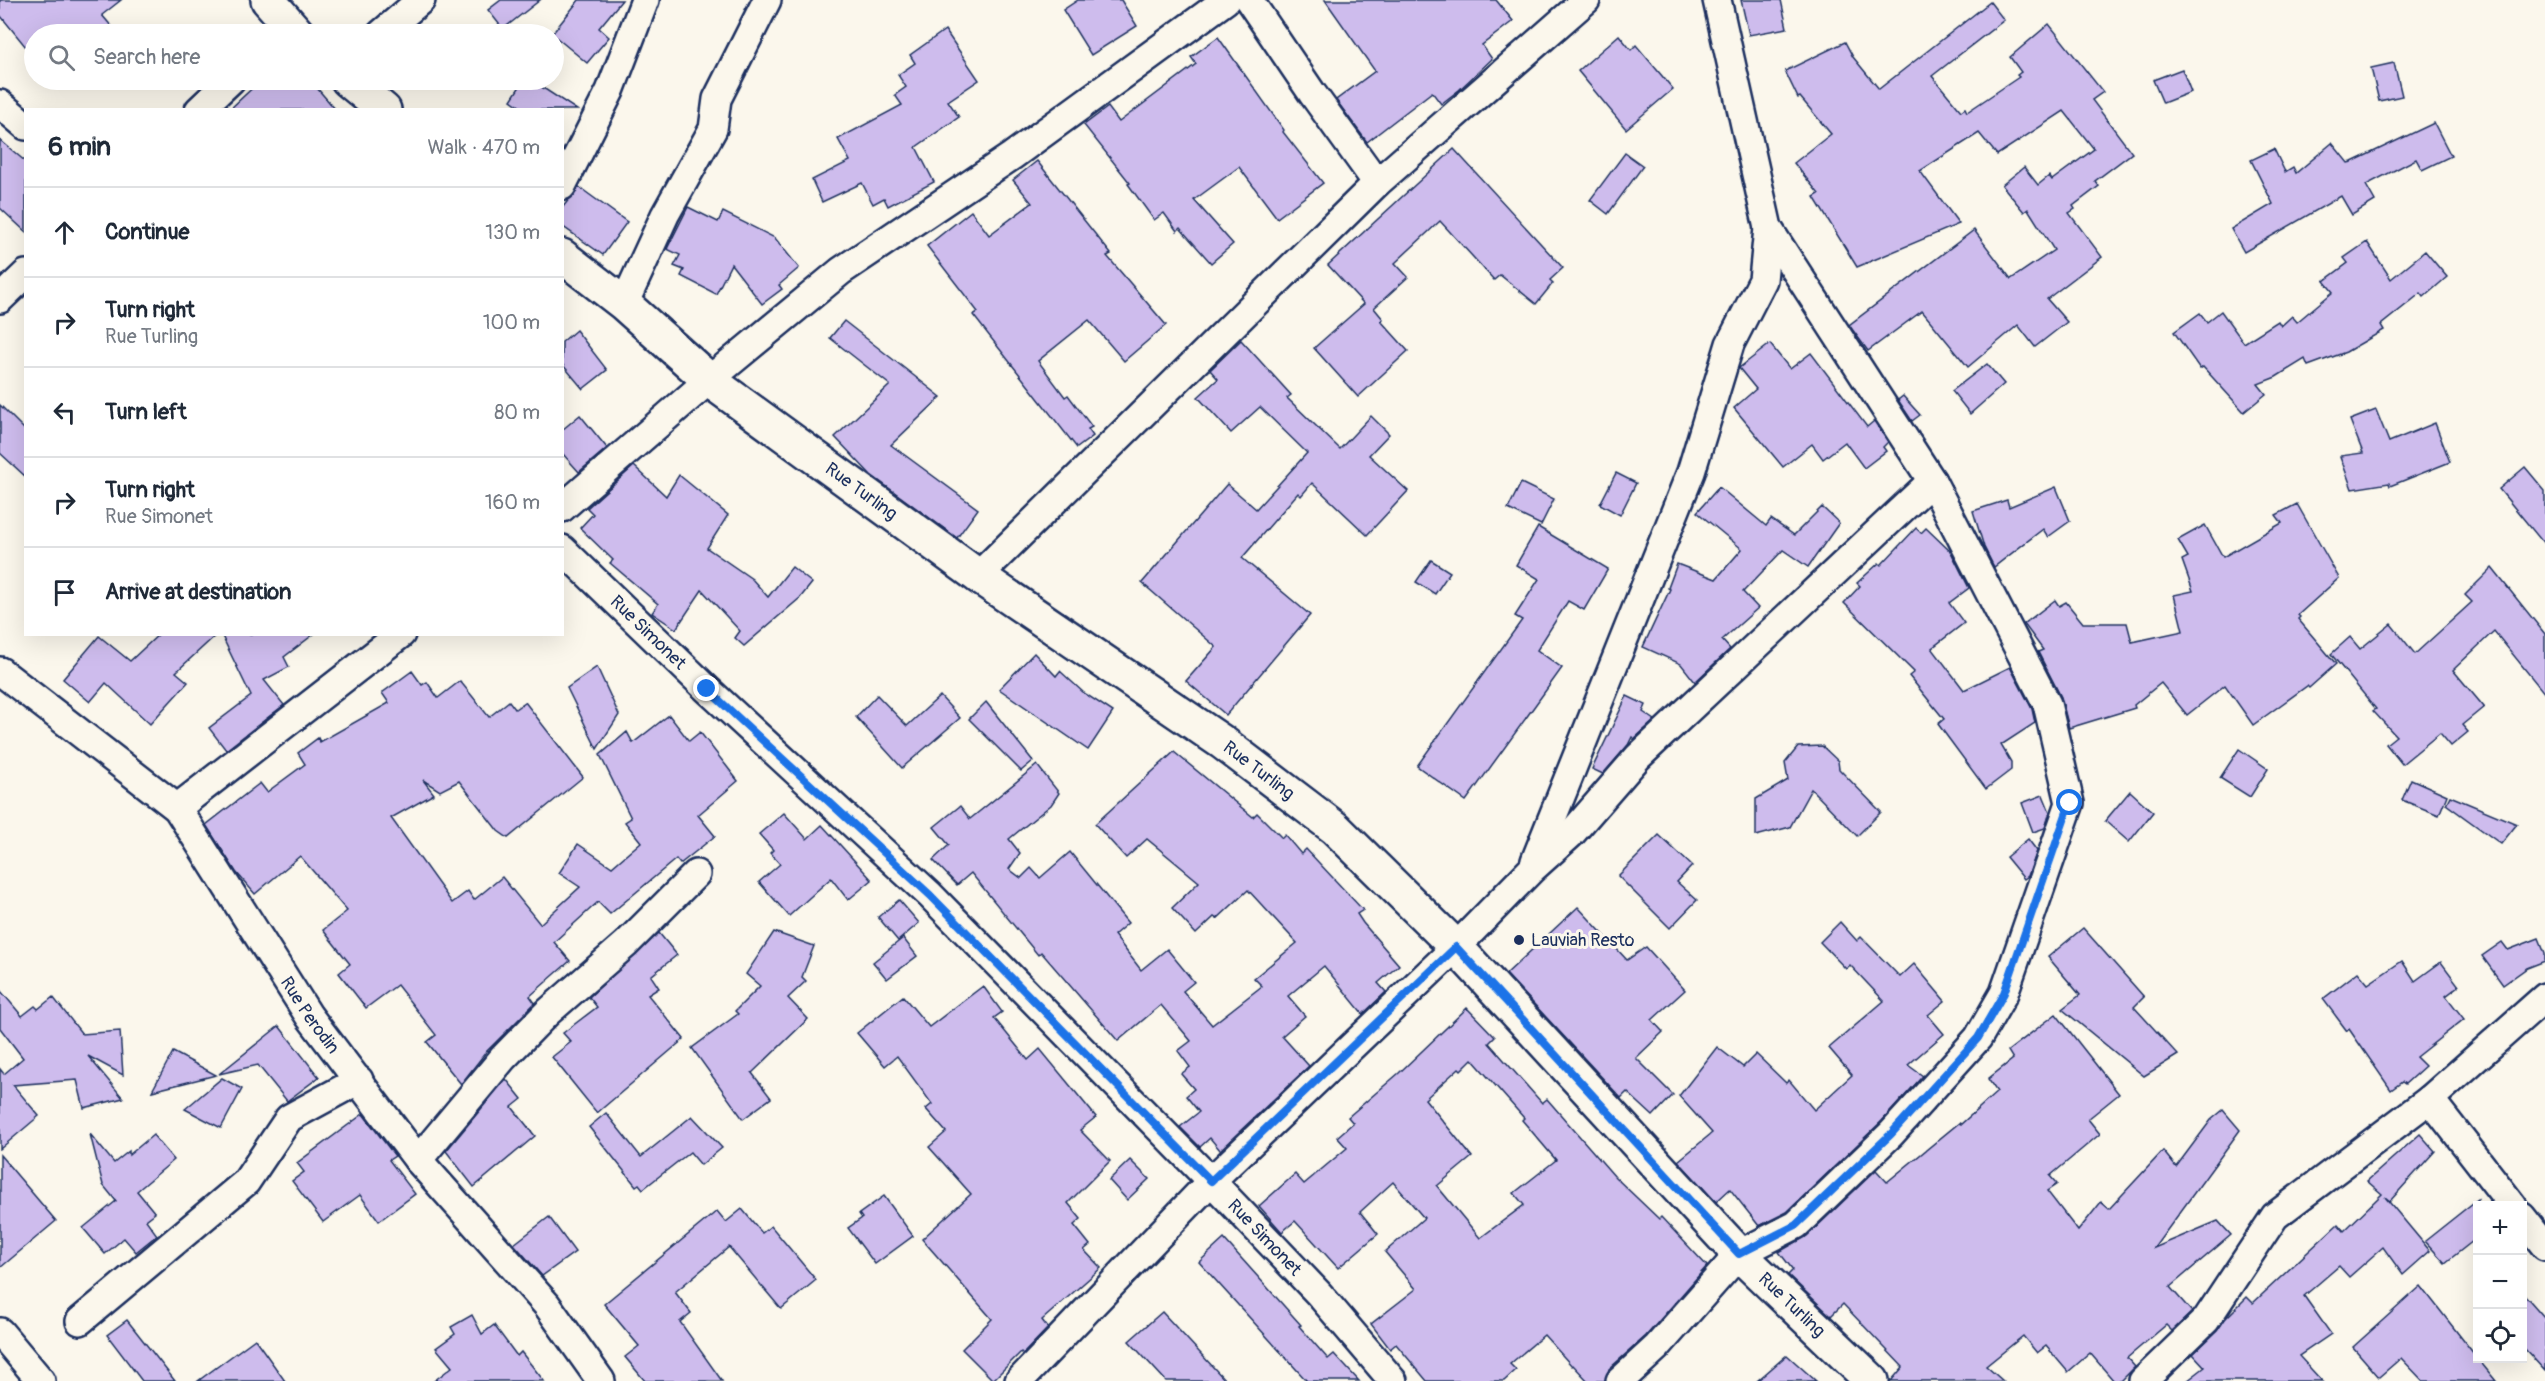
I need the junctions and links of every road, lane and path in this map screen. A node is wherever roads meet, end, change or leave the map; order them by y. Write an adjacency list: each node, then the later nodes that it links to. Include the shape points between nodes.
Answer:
1 (268, 0): 9 (main road)
2 (421, 0): 10 (street)
3 (645, 0): 17 (street, via 610,91)
4 (767, 0): 23 (street, via 717,99 713,129 665,215)
5 (1226, 0): 24 (street, via 1012,156 841,271)
6 (1249, 0): 18 (street)
7 (1586, 0): 18 (street)
8 (1717, 0): 19 (street)
9 (283, 24)
10 (393, 24)
11 (220, 90): 14 (street)
12 (360, 90): 15 (main road)
13 (0, 104): 16 (street)
14 (201, 108)
15 (382, 108)
16 (24, 124)
17 (564, 182)
18 (1377, 183): 28 (street)
19 (1768, 228): 25 (street); 32 (street, via 1763,280 1730,344 1691,472)
20 (564, 258): 23 (main road, Rue Turling)
21 (24, 276): 22 (street)
22 (0, 299)
23 (624, 304): 24 (main road, Rue Turling)
24 (708, 380): 26 (street); 28 (main road, Rue Turling)
25 (1932, 481): 32 (street, via 1638,757 1572,833); 43 (street, via 2047,704 2070,803 2004,993 1978,1038 1891,1134 1796,1225)
26 (564, 506)
27 (564, 551): 39 (street, Rue Simonet, via 930,895)
28 (978, 576): 34 (main road, Rue Turling, via 1222,742 1335,828)
29 (398, 636): 31 (street)
30 (0, 671): 31 (street, Rue Perodin)
31 (177, 808): 36 (street, Rue Perodin, via 309,1016)
32 (1532, 869): 34 (street)
33 (696, 874): 38 (street, via 626,944 547,1013)
34 (1456, 947): 39 (street); 43 (main road, Rue Turling)
35 (2545, 997): 37 (street)
36 (359, 1080): 38 (street, Rue Perodin); 44 (street, via 289,1118 246,1182)
37 (2430, 1099): 40 (street); 52 (street, via 2275,1216 2206,1320)
38 (418, 1160): 47 (street, Rue Perodin, via 547,1305)
39 (1211, 1181): 48 (street); 49 (street, Rue Simonet, via 1319,1294)
40 (2509, 1201)
41 (2527, 1222): 42 (street)
42 (2545, 1246)
43 (1739, 1254): 50 (street, via 1657,1347); 51 (main road, Rue Turling)
44 (80, 1321)
45 (0, 1332): 46 (street)
46 (41, 1381)
47 (601, 1381)
48 (1019, 1381)
49 (1393, 1381)
50 (1620, 1381)
51 (1872, 1381)
52 (2144, 1381)

